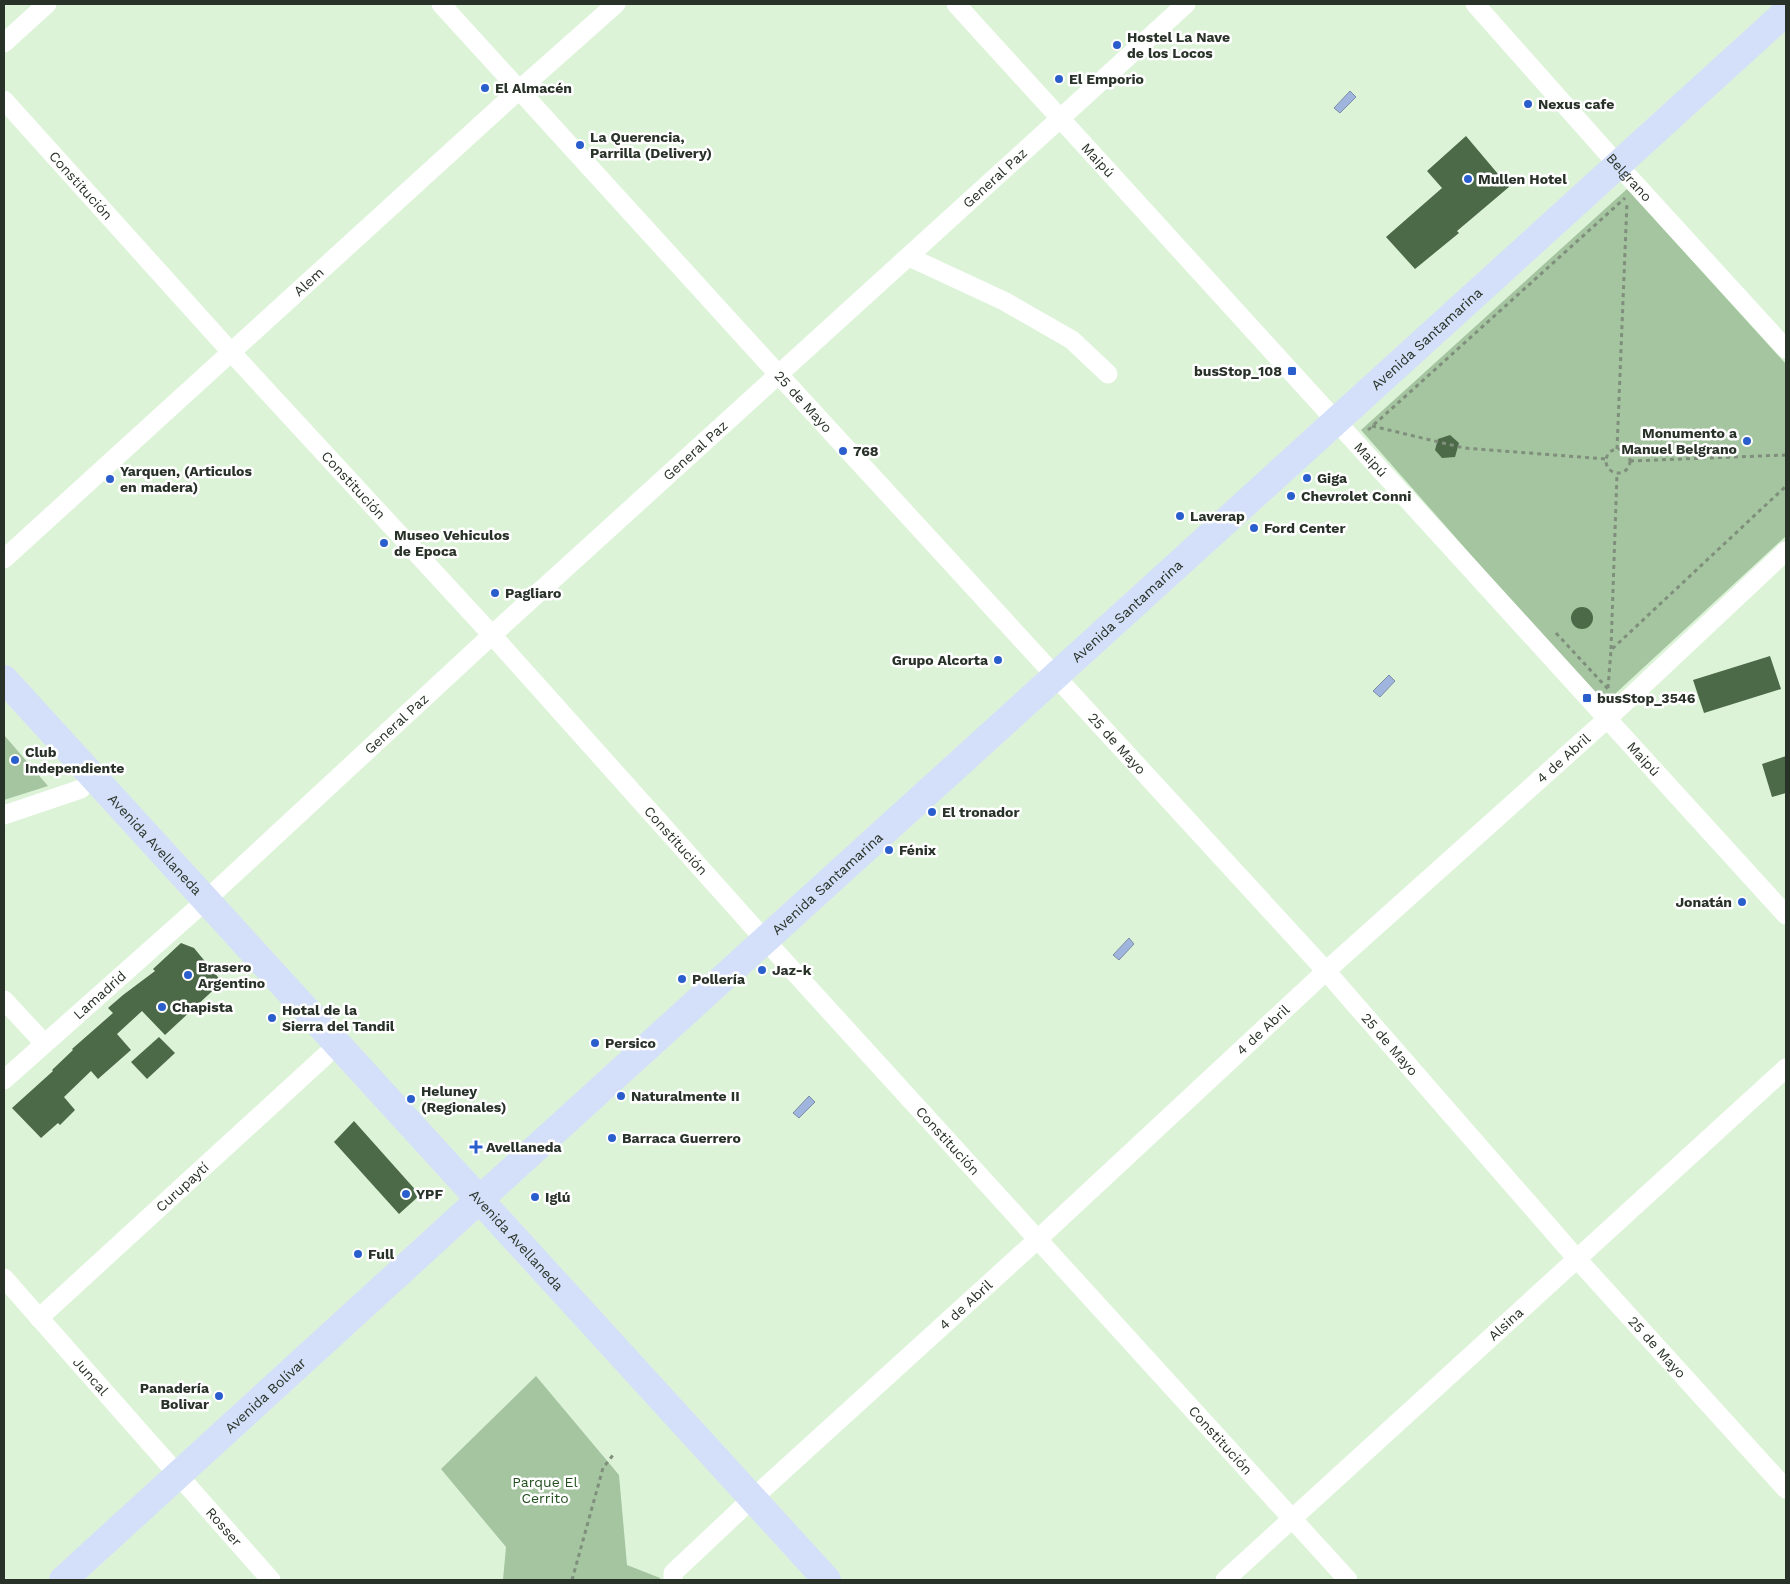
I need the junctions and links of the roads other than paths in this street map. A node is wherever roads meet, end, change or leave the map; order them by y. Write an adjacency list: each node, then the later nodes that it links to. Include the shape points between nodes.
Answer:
1 (47, 4): 8 (street)
2 (441, 4): 9 (street, 25 de Mayo)
3 (616, 4): 9 (street, Alem)
4 (956, 4): 11 (street, Maipú)
5 (1186, 4): 11 (street, General Paz)
6 (1475, 4): 12 (street, Belgrano)
7 (1786, 12): 12 (main road, Avenida Santamarina)
8 (4, 44)
9 (519, 90): 15 (street, Alem); 17 (street, 25 de Mayo)
10 (4, 100): 15 (street, Constitución)
11 (1060, 118): 13 (street, General Paz); 18 (street, Maipú)
12 (1618, 165): 14 (street, Belgrano); 18 (main road, Avenida Santamarina)
13 (909, 257): 16 (street, via 1004,301 1072,340); 17 (street, General Paz)
14 (1786, 349)
15 (231, 352): 20 (street, Alem); 21 (street, Constitución)
16 (1108, 374)
17 (779, 375): 21 (street, General Paz); 22 (street, 25 de Mayo)
18 (1337, 420): 22 (main road, Avenida Santamarina); 25 (street, Maipú)
19 (1786, 551): 25 (street, 4 de Abril)
20 (4, 559)
21 (492, 635): 28 (street, General Paz); 30 (street, Constitución)
22 (1056, 677): 30 (main road, Avenida Santamarina); 31 (street, 25 de Mayo)
23 (4, 679): 28 (main road, Avenida Avellaneda)
24 (4, 704): 26 (main road, Avenida Avellaneda)
25 (1607, 719): 29 (street, Maipú); 31 (street, 4 de Abril)
26 (80, 789): 27 (street); 28 (main road, Avenida Avellaneda)
27 (4, 815)
28 (200, 905): 33 (street, Lamadrid); 34 (main road, Avenida Avellaneda); 37 (main road, Avenida Avellaneda)
29 (1786, 914)
30 (765, 940): 37 (main road, Avenida Santamarina); 38 (street, Constitución)
31 (1326, 970): 38 (street, 4 de Abril); 39 (street, 25 de Mayo)
32 (4, 1000): 33 (street)
33 (44, 1044): 36 (street, Lamadrid)
34 (325, 1056): 37 (main road, Avenida Avellaneda); 41 (street, Curupaytí)
35 (1786, 1068): 39 (street, Alsina)
36 (4, 1080)
37 (473, 1205): 42 (main road, Avenida Bolívar); 44 (main road, Avenida Avellaneda)
38 (1038, 1240): 44 (street, 4 de Abril); 45 (street, Constitución)
39 (1578, 1260): 43 (street, 25 de Mayo); 45 (street, Alsina)
40 (4, 1278): 41 (street, Juncal)
41 (39, 1318): 42 (street, Juncal)
42 (177, 1475): 46 (main road, Avenida Bolívar); 47 (street, Rosser)
43 (1786, 1489)
44 (746, 1504): 48 (street, 4 de Abril, via 673,1573); 49 (main road, Avenida Avellaneda); 50 (main road, Avenida Avellaneda)
45 (1293, 1519): 51 (street, Alsina); 52 (street, Constitución)
46 (63, 1580)
47 (271, 1580)
48 (673, 1580)
49 (805, 1580)
50 (827, 1580)
51 (1226, 1580)
52 (1348, 1580)

